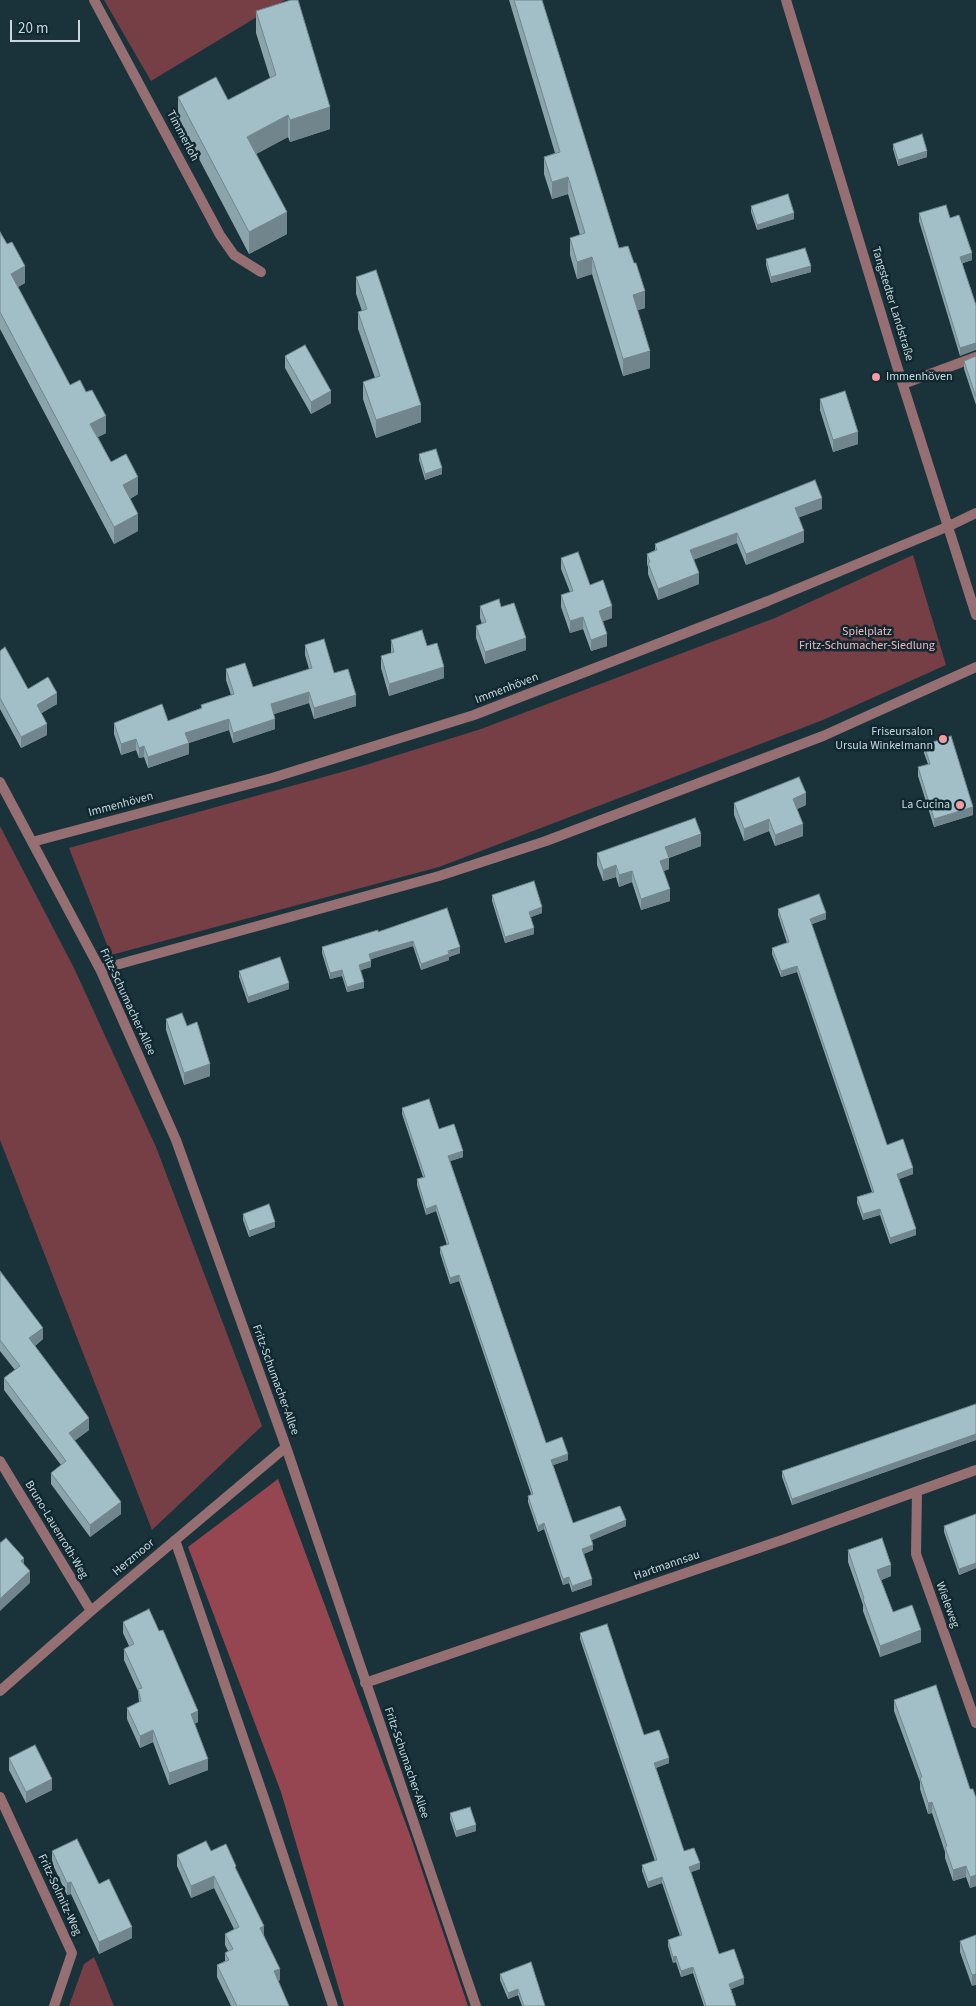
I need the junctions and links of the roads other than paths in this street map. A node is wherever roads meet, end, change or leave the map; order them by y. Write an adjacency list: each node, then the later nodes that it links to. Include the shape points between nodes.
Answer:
1 (94, 0): 3 (street, Timmerloh, via 220,235 234,255)
2 (786, 0): 5 (street, Tangstedter Landstraße)
3 (261, 272)
4 (976, 357): 5 (street)
5 (903, 384): 7 (street, Tangstedter Landstraße)
6 (976, 513): 7 (street, Immenhöven)
7 (949, 526): 8 (street, Tangstedter Landstraße); 11 (street, Immenhöven, via 768,601 474,715 272,778)
8 (976, 615)
9 (976, 667): 12 (street, via 823,736 546,841 439,876)
10 (0, 782): 11 (street, Fritz-Schumacher-Allee)
11 (32, 842): 12 (street, Fritz-Schumacher-Allee)
12 (101, 972): 13 (street, Fritz-Schumacher-Allee, via 176,1140)
13 (286, 1447): 17 (street, Herzmoor); 19 (street, Fritz-Schumacher-Allee)
14 (0, 1461): 18 (street, Bruno-Lauenroth-Weg)
15 (976, 1470): 16 (street, Hartmannsau)
16 (918, 1492): 19 (street, Hartmannsau); 21 (street, Wieleweg, via 916,1554)
17 (175, 1540): 18 (street, Herzmoor); 24 (street)
18 (91, 1611): 20 (street, Herzmoor)
19 (365, 1683): 25 (street, Fritz-Schumacher-Allee)
20 (0, 1691)
21 (976, 1723)
22 (0, 1797): 23 (street, Fritz-Solmitz-Weg, via 72,1953)
23 (54, 2006)
24 (333, 2006)
25 (476, 2006)

